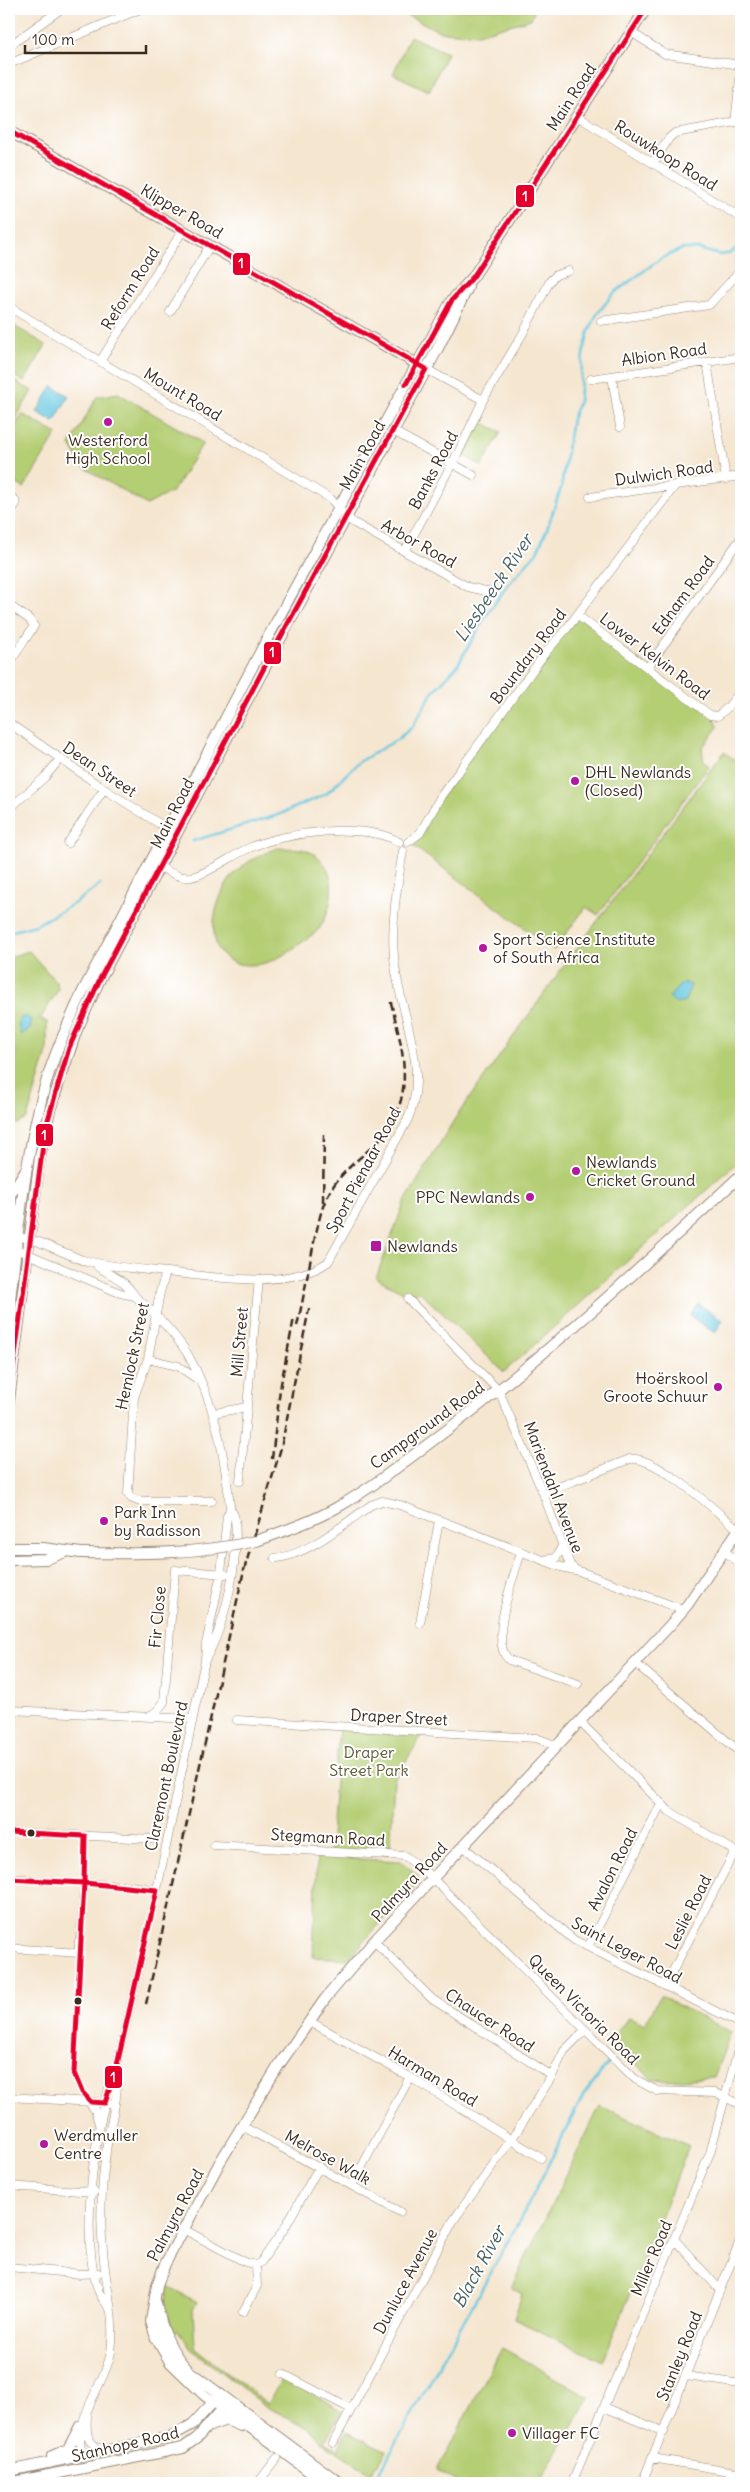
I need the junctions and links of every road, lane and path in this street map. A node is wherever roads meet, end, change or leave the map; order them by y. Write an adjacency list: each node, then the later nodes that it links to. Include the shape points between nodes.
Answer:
1 (61, 9): 5 (street)
2 (140, 9): 6 (street)
3 (646, 9): 4 (main road, Main Road)
4 (631, 32): 7 (street, via 671,56); 9 (main road, Main Road)
5 (9, 46)
6 (9, 64)
7 (741, 65)
8 (741, 71): 10 (street)
9 (577, 116): 12 (street, Rouwkoop Road); 24 (main road, Main Road, via 473,277)
10 (738, 122): 12 (street, via 675,133)
11 (9, 131): 14 (main road, Klipper Road)
12 (653, 163): 13 (street, Rouwkoop Road)
13 (741, 218)
14 (183, 230): 15 (main road, Klipper Road); 22 (street, Reform Road)
15 (210, 245): 19 (street); 24 (main road, Klipper Road)
16 (741, 270): 20 (street, via 710,305)
17 (569, 271): 27 (street, Banks Road, via 559,273 550,281)
18 (9, 306): 22 (street, Mount Road)
19 (170, 312)
20 (601, 321)
21 (741, 357): 23 (street, Albion Road)
22 (101, 360): 37 (street, Mount Road, via 331,499)
23 (706, 362): 25 (street, Albion Road); 33 (street)
24 (422, 367): 27 (street); 29 (main road, Main Road); 37 (main road, Main Road)
25 (612, 376): 26 (street, Albion Road); 28 (street)
26 (590, 379)
27 (484, 400): 30 (street, Banks Road)
28 (620, 427)
29 (393, 431): 30 (street); 37 (main road, Main Road)
30 (452, 464): 31 (street); 40 (street, Banks Road)
31 (473, 475)
32 (741, 476): 33 (street, Dulwich Road)
33 (726, 479): 34 (street, Dulwich Road)
34 (674, 487): 36 (street, Dulwich Road); 43 (street, Boundary Road)
35 (9, 496): 38 (street, via 16,504)
36 (590, 497)
37 (342, 513): 40 (street, Arbor Road); 51 (main road, Main Road, via 263,648); 52 (main road, Main Road)
38 (9, 514)
39 (741, 538): 45 (street, Ednam Road)
40 (405, 551): 41 (street, Arbor Road, via 468,587)
41 (490, 592)
42 (9, 605): 44 (street, via 34,626)
43 (577, 615): 45 (street, Lower Kelvin Road); 54 (street, Boundary Road, via 546,652 441,796 420,833)
44 (9, 664)
45 (647, 668): 46 (street, Lower Kelvin Road, via 710,714 718,716)
46 (741, 690)
47 (9, 723): 48 (street, Dean Street)
48 (60, 759): 49 (street, Dean Street); 50 (street)
49 (104, 789): 51 (street, Dean Street); 55 (street)
50 (9, 809)
51 (168, 829): 52 (street, Dean Street); 57 (main road, Main Road)
52 (178, 834): 57 (main road, Main Road)
53 (399, 842): 54 (street); 56 (street); 57 (street, via 374,833 311,834 277,839 251,848 195,876 178,876)
54 (408, 842): 56 (street, via 409,848)
55 (68, 843)
56 (403, 851): 67 (street, Sport Pienaar Road, via 394,907 394,959 416,1073 414,1100 406,1121 328,1262 300,1273)
57 (156, 864): 58 (main road, Main Road, via 90,976 61,1040 44,1092); 62 (main road, Main Road, via 69,1048 45,1130)
58 (29, 1164): 60 (main road); 61 (main road, Main Road)
59 (741, 1175): 74 (main road, Campground Road, via 610,1295)
60 (9, 1197)
61 (13, 1235): 62 (street, Claremont Boulevard); 63 (main road, Main Road)
62 (30, 1239): 64 (main road, Main Road); 65 (street, Claremont Boulevard)
63 (12, 1248): 64 (street, Claremont Boulevard); 70 (main road, Main Road)
64 (28, 1255): 68 (street, Claremont Boulevard, via 120,1293); 75 (main road, Main Road)
65 (83, 1260): 66 (street, via 112,1268); 68 (street, Claremont Boulevard, via 124,1283)
66 (166, 1272): 67 (street, via 225,1279); 71 (street, Hemlock Street)
67 (259, 1279): 76 (street, Mill Street)
68 (135, 1296): 71 (street, Claremont Boulevard)
69 (408, 1299): 74 (street)
70 (9, 1309)
71 (156, 1313): 72 (street, Hemlock Street); 73 (street, Claremont Boulevard, via 187,1354)
72 (148, 1358): 73 (street, via 184,1369); 80 (street, Hemlock Street, via 132,1409 128,1489 131,1498 138,1501)
73 (202, 1384): 77 (street, Claremont Boulevard)
74 (499, 1390): 79 (street, Mariendahl Avenue); 87 (main road, Campground Road, bridge, via 361,1493 302,1524 256,1541 218,1549 182,1553)
75 (9, 1400)
76 (247, 1407): 77 (street); 78 (street, Mill Street)
77 (214, 1413): 81 (street, Claremont Boulevard, via 227,1470)
78 (240, 1481)
79 (543, 1493): 83 (street, via 630,1459 641,1459 690,1489); 84 (street, Mariendahl Avenue)
80 (212, 1501)
81 (230, 1509): 94 (street, Claremont Boulevard); 95 (street, Claremont Boulevard, via 235,1517)
82 (439, 1521): 88 (street); 89 (street, via 382,1501 312,1544 284,1558); 97 (street)
83 (740, 1528): 86 (main road, Palmyra Road)
84 (562, 1546): 91 (street, via 556,1558); 93 (street, Mariendahl Avenue, via 570,1565)
85 (9, 1548): 87 (main road, Campground Road)
86 (724, 1551): 92 (street); 96 (main road, Palmyra Road)
87 (65, 1552): 90 (main road, Campground Road, via 47,1559)
88 (521, 1552): 91 (street); 100 (street, via 503,1617 502,1652 509,1660)
89 (275, 1558)
90 (9, 1560)
91 (541, 1560): 93 (street)
92 (741, 1564)
93 (576, 1570): 96 (street, Mariendahl Avenue)
94 (220, 1573): 95 (street, Fir Close); 98 (street, Claremont Boulevard); 102 (street, Fir Close, via 175,1570 164,1702)
95 (231, 1574): 98 (street, Claremont Boulevard, via 220,1625)
96 (682, 1612): 99 (main road, Palmyra Road)
97 (420, 1623)
98 (205, 1660): 103 (street, Claremont Boulevard)
99 (635, 1663): 105 (main road, Palmyra Road); 107 (street)
100 (578, 1684)
101 (9, 1710): 102 (street)
102 (150, 1716): 103 (street)
103 (192, 1719): 119 (street, Claremont Boulevard)
104 (236, 1720): 106 (street, Draper Street, via 536,1738)
105 (580, 1723): 106 (main road, Palmyra Road); 108 (street)
106 (558, 1746): 112 (main road, Palmyra Road)
107 (741, 1753)
108 (661, 1804): 113 (street); 124 (street, Avalon Road)
109 (9, 1832): 110 (street, via 84,1839)
110 (153, 1839)
111 (214, 1845): 116 (street, Stegmann Road, via 399,1854)
112 (464, 1847): 116 (main road, Palmyra Road); 124 (street, Saint Leger Road, via 568,1936)
113 (738, 1853): 127 (street, Leslie Road)
114 (9, 1878): 115 (street)
115 (25, 1879)
116 (433, 1879): 123 (main road, Palmyra Road); 130 (street, Queen Victoria Road)
117 (84, 1884): 120 (street)
118 (124, 1885): 119 (street)
119 (157, 1890): 121 (street, Claremont Boulevard)
120 (83, 1899)
121 (155, 1899)
122 (79, 1941): 125 (street, via 79,1953)
123 (374, 1941): 128 (main road, Palmyra Road); 133 (street, Chaucer Road, via 432,1999)
124 (588, 1947): 127 (street, Saint Leger Road)
125 (9, 1948)
126 (141, 1960): 132 (street)
127 (665, 1986): 129 (street, Saint Leger Road)
128 (309, 2021): 134 (street, Harman Road); 142 (main road, Palmyra Road)
129 (741, 2024)
130 (585, 2030): 133 (street, Dunluce Avenue, via 564,2051); 135 (street, Queen Victoria Road, via 634,2078 651,2089 670,2093 712,2092)
131 (741, 2039): 135 (street, Miller Road)
132 (116, 2069): 138 (street); 139 (street)
133 (552, 2076): 143 (street, Dunluce Avenue)
134 (410, 2077): 143 (street, Harman Road); 146 (street)
135 (726, 2096): 140 (street, Queen Victoria Road); 153 (street, Miller Road, via 710,2153)
136 (9, 2097): 137 (street)
137 (88, 2101): 138 (street); 141 (street)
138 (105, 2103): 139 (street); 141 (street)
139 (115, 2104): 149 (street)
140 (741, 2105)
141 (100, 2126): 148 (street)
142 (242, 2126): 145 (street, Melrose Walk); 151 (main road, Palmyra Road)
143 (511, 2139): 144 (street, Harman Road); 169 (street, Dunluce Avenue, via 453,2221)
144 (542, 2158)
145 (319, 2167): 146 (street, Melrose Walk); 155 (street, via 284,2230)
146 (352, 2185): 150 (street, Melrose Walk)
147 (9, 2186): 148 (street)
148 (91, 2192): 149 (street); 158 (street)
149 (102, 2192): 156 (street)
150 (400, 2212)
151 (183, 2229): 155 (street); 160 (main road, Palmyra Road, via 164,2264)
152 (741, 2238): 154 (street, Stanley Road)
153 (674, 2239): 159 (street); 168 (street, Miller Road)
154 (739, 2250): 159 (street, Stanley Road)
155 (256, 2265): 162 (street, via 258,2286)
156 (104, 2266): 158 (street); 161 (street)
157 (9, 2267): 158 (street)
158 (95, 2274): 161 (street, via 99,2293)
159 (720, 2290): 164 (street, Stanley Road)
160 (154, 2297): 166 (main road, via 165,2337 174,2354); 166 (main road, Palmyra Road, via 151,2321 156,2338 170,2362 192,2384)
161 (110, 2308): 170 (street, via 111,2353)
162 (243, 2312)
163 (283, 2374): 169 (street)
164 (686, 2376): 165 (street); 173 (street, Stanley Road)
165 (741, 2384)
166 (217, 2398): 167 (main road); 175 (main road, Stanhope Road, via 193,2424 170,2437)
167 (226, 2405): 172 (main road, Stanhope Road); 177 (main road, via 276,2445); 186 (main road)
168 (604, 2407): 173 (street); 187 (street, Miller Road)
169 (351, 2409): 174 (street, Dunluce Avenue)
170 (87, 2414): 171 (street); 175 (street, via 87,2436 93,2445)
171 (80, 2426): 176 (street, via 79,2441); 180 (main road, via 66,2451)
172 (208, 2428): 177 (main road, via 222,2421 231,2421); 178 (main road, Stanhope Road, via 190,2444)
173 (664, 2432): 179 (street, Stanley Road)
174 (333, 2443)
175 (104, 2450): 176 (main road, Stanhope Road)
176 (83, 2455): 178 (main road, via 91,2460 125,2455); 180 (main road, Stanhope Road)
177 (279, 2455): 184 (street); 185 (main road)
178 (137, 2458): 183 (main road, Stanhope Road)
179 (652, 2458): 182 (street); 188 (street, Stanley Road)
180 (24, 2468): 181 (main road, Stanhope Road)
181 (9, 2471)
182 (741, 2473)
183 (9, 2483)
184 (258, 2483)
185 (324, 2483)
186 (340, 2483)
187 (572, 2483)
188 (642, 2483)

